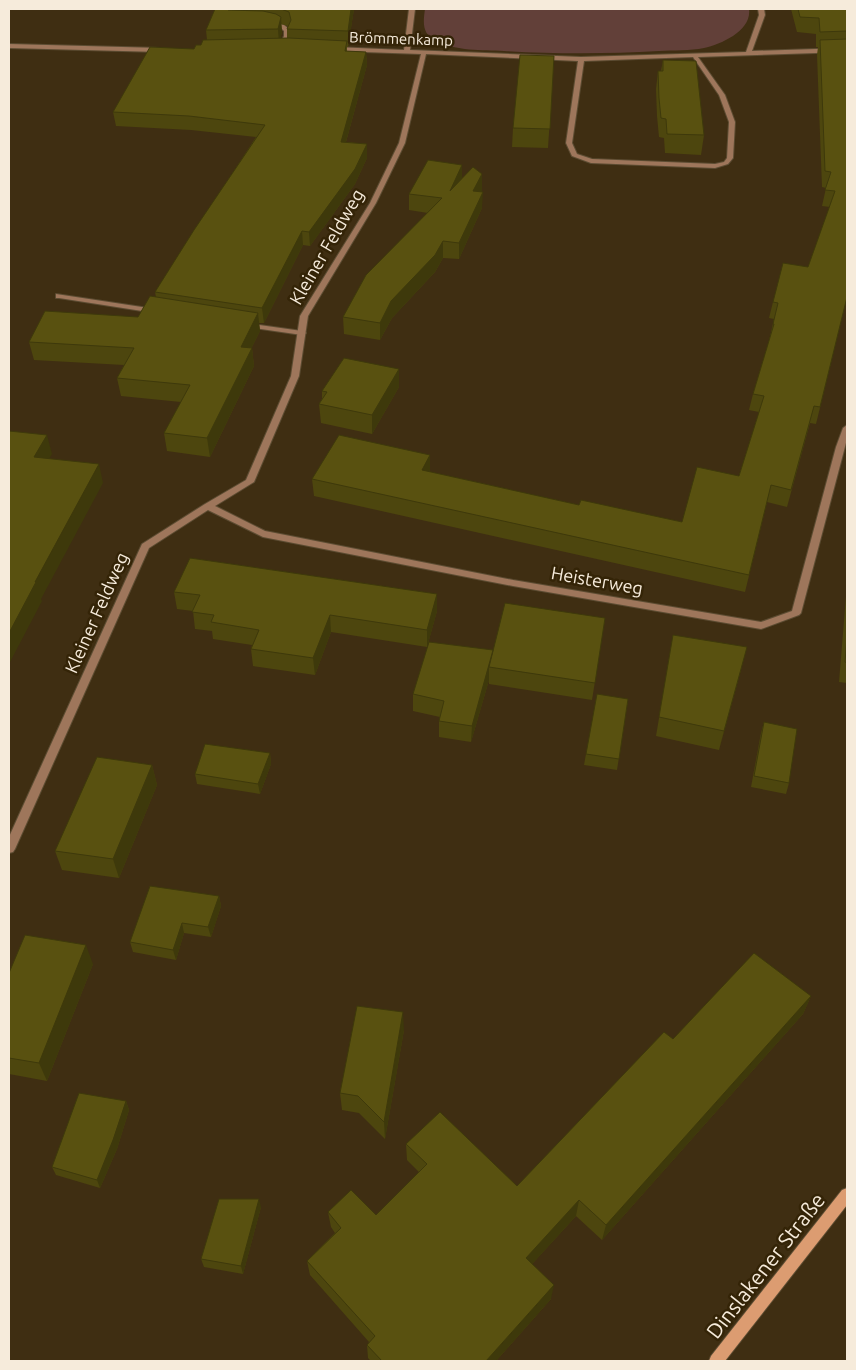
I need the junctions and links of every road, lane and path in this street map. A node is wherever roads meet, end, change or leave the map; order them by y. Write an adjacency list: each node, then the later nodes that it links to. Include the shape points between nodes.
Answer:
1 (412, 9): 11 (street)
2 (761, 9): 13 (street, via 762,15)
3 (261, 24): 6 (street, via 282,26 287,30 288,36)
4 (9, 46): 9 (street)
5 (272, 48): 6 (street)
6 (281, 48): 7 (street)
7 (290, 48)
8 (329, 49): 11 (street, Brömmenkamp)
9 (164, 50)
10 (847, 50): 13 (street, Brömmenkamp)
11 (407, 51): 12 (street, Brömmenkamp)
12 (424, 52): 15 (street, Brömmenkamp); 19 (street, Kleiner Feldweg, via 402,143 373,203 304,316)
13 (749, 52): 14 (street, Brömmenkamp)
14 (695, 56): 15 (street, Brömmenkamp); 15 (street, via 722,95 732,122 730,158 726,164 591,161 574,155 569,144)
15 (582, 59)
16 (59, 296): 17 (street)
17 (166, 312)
18 (243, 324): 19 (street)
19 (302, 333): 21 (street, Kleiner Feldweg, via 295,376 250,482)
20 (847, 428): 21 (street, Heisterweg, via 796,613 761,626 513,583 263,534)
21 (208, 506): 22 (street, Kleiner Feldweg, via 145,546)
22 (9, 849)
23 (847, 1195): 24 (main road, Dinslakener Straße)
24 (716, 1361)

